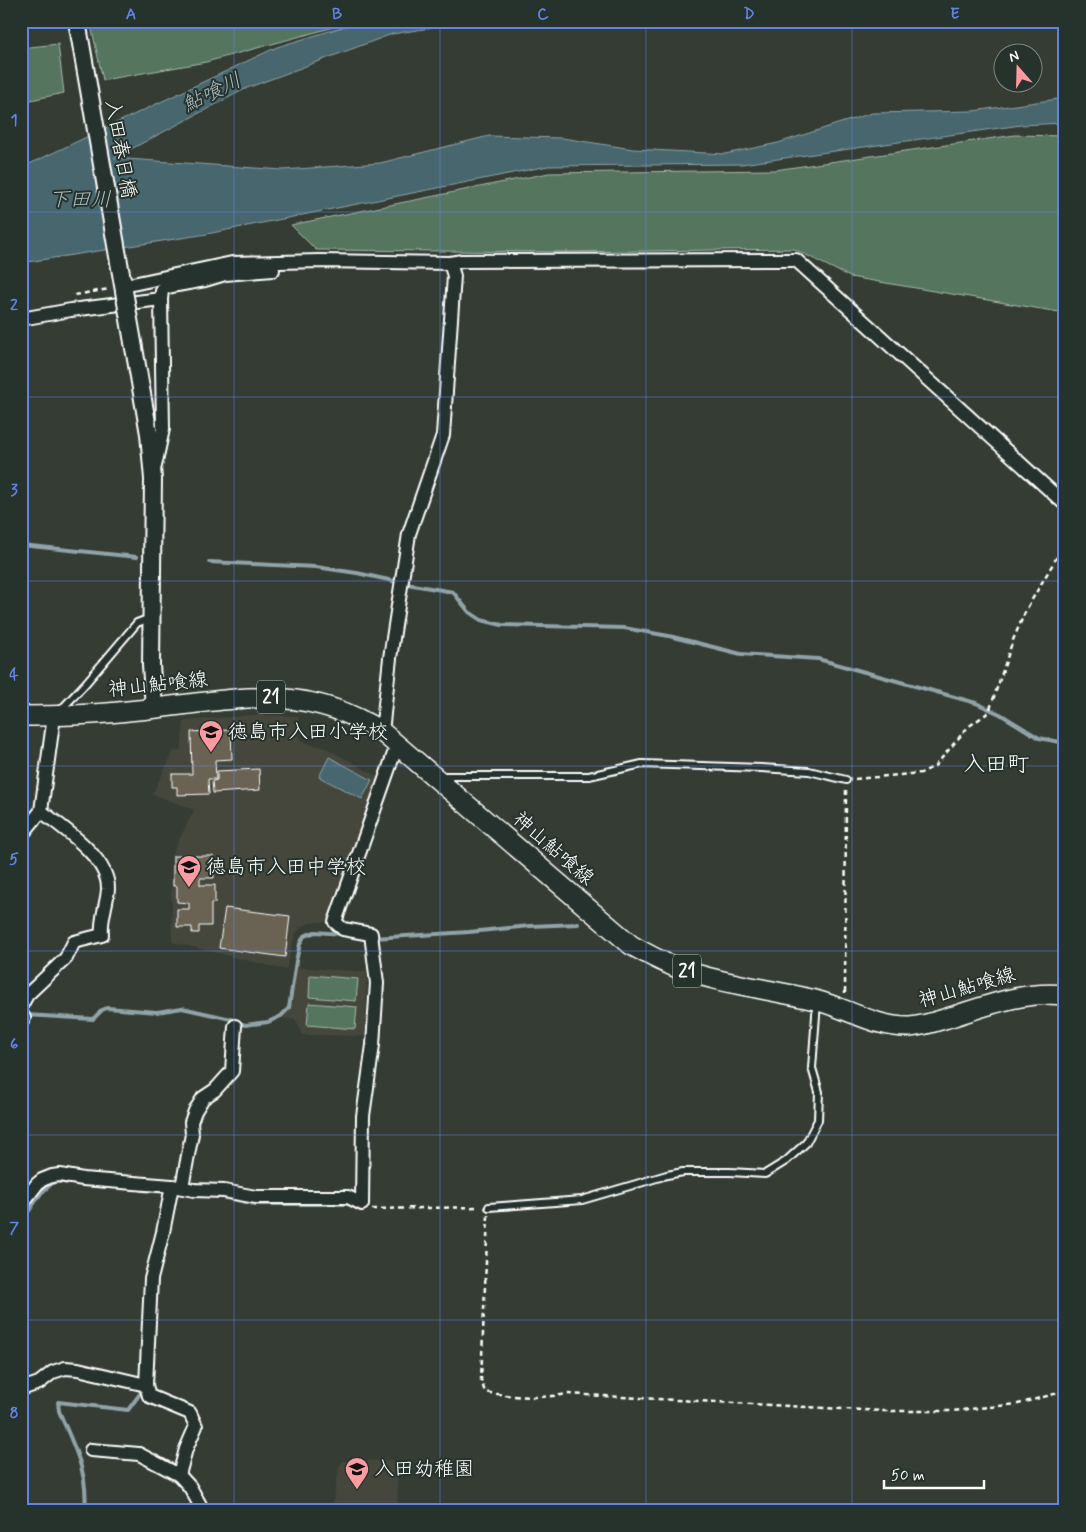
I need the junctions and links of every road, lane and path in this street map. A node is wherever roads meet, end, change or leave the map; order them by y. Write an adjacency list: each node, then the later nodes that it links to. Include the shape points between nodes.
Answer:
1 (77, 21): 4 (street, 入田春日橋)
2 (329, 261): 3 (street); 4 (street, via 232,263); 5 (street, via 321,267 304,270 225,274 164,288)
3 (450, 263): 8 (street, via 796,260); 14 (street, via 454,276 443,435 409,534)
4 (123, 287): 7 (street, 入田春日橋, bridge, via 149,434)
5 (161, 298): 6 (street); 7 (street, via 164,429)
6 (21, 319)
7 (153, 478): 10 (street, 入田春日橋)
8 (1065, 504)
9 (1065, 543): 17 (path, via 1013,640 990,712 968,727 935,766 920,773)
10 (151, 617): 11 (street, 入田春日橋); 13 (lane, via 137,623 86,684)
11 (154, 708): 13 (main road, 神山鮎喰線 / 21); 14 (main road, 神山鮎喰線 / 21, via 252,698 294,699 344,711)
12 (21, 716): 13 (main road, 神山鮎喰線 / 21)
13 (54, 716): 18 (street)
14 (382, 732): 15 (main road, 神山鮎喰線 / 21)
15 (398, 745): 16 (main road, 神山鮎喰線 / 21); 26 (street, via 335,922 343,929 371,934 376,983 373,1045 363,1116)
16 (435, 776): 17 (lane, via 589,776 642,764 809,771); 21 (main road, 神山鮎喰線 / 21, via 631,945 674,967 697,974)
17 (846, 780): 22 (path)
18 (42, 811): 19 (street); 23 (street, via 88,849 104,871 108,886 100,923 102,934 74,942 66,958 27,995)
19 (21, 836)
20 (1065, 994): 22 (main road, 神山鮎喰線 / 21, via 1029,994 910,1027 875,1022)
21 (817, 1000): 22 (main road, 神山鮎喰線 / 21); 28 (lane, via 812,1068 819,1092 818,1120 806,1143 786,1161 765,1174 683,1172 582,1200)
22 (844, 1010)
23 (22, 1015)
24 (235, 1026): 25 (street, via 232,1071 203,1098 195,1111 191,1122 192,1134)
25 (174, 1190): 26 (street, via 224,1191 256,1197 348,1198); 27 (street, via 60,1175 37,1184); 29 (street, via 151,1279)
26 (362, 1204): 28 (path, via 373,1209)
27 (21, 1205)
28 (489, 1207): 31 (path, via 481,1380 485,1392 508,1396 567,1394 871,1410 951,1411 1018,1404)
29 (146, 1385): 30 (street, via 64,1368); 33 (street, via 149,1396 190,1413 196,1426)
30 (21, 1389)
31 (1065, 1391)
32 (91, 1450): 33 (street, via 138,1454)
33 (179, 1475): 34 (street, via 190,1487)
34 (201, 1511)

